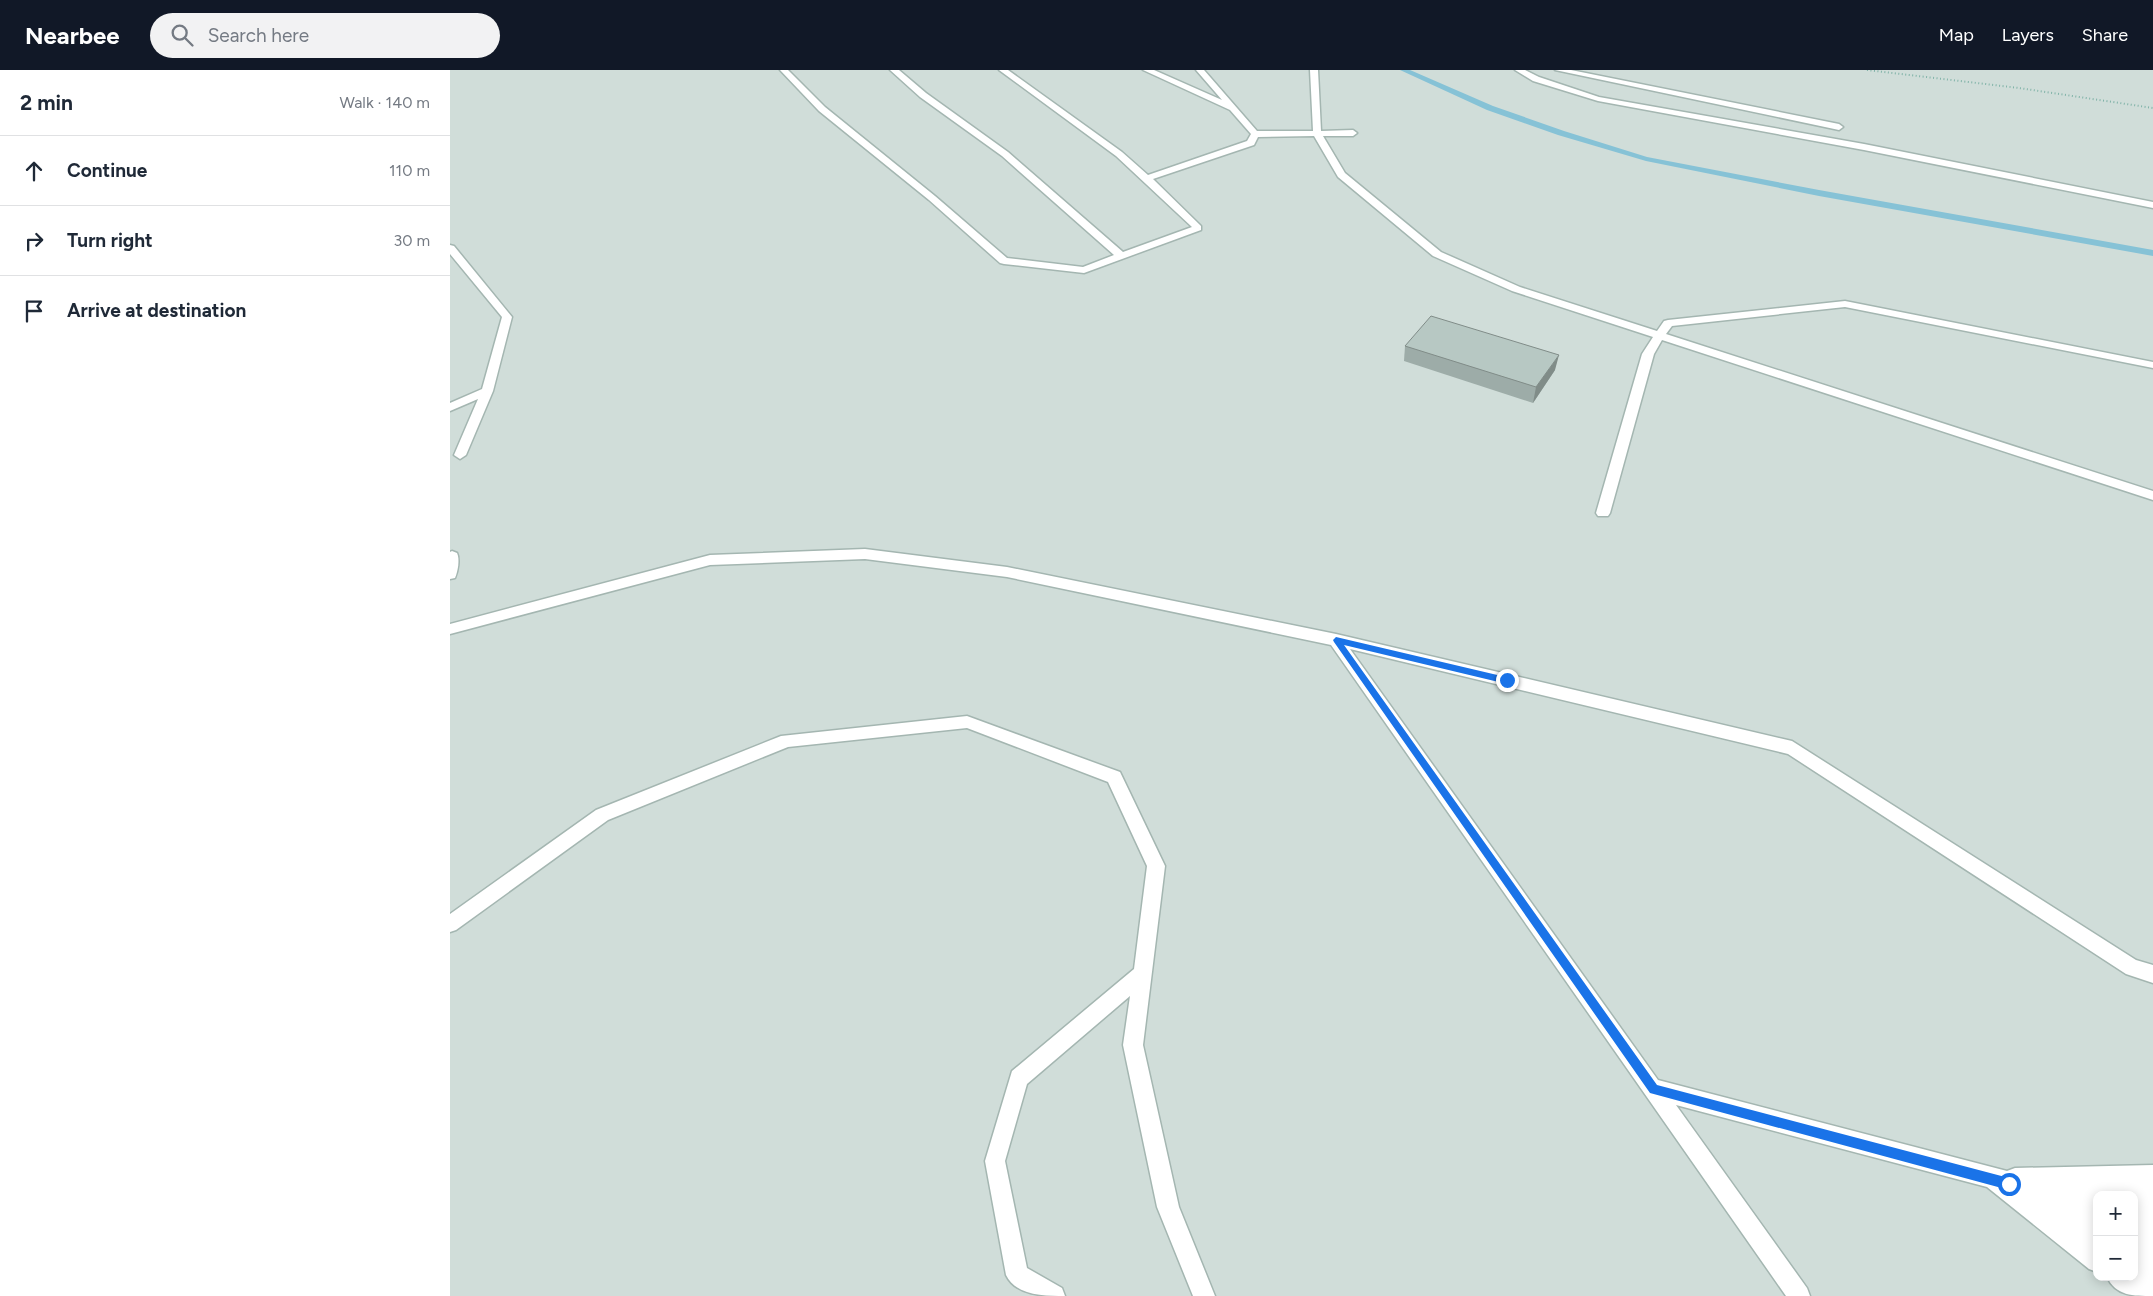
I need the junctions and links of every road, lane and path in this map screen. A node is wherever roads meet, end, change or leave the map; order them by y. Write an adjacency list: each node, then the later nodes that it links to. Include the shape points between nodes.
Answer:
1 (784, 70): 19 (lane, via 822,109 1004,261 1084,270)
2 (894, 70): 19 (lane, via 1005,154)
3 (1003, 70): 16 (lane)
4 (1147, 70): 11 (lane)
5 (1200, 70): 11 (lane)
6 (1314, 70): 15 (lane)
7 (1519, 70): 17 (lane, via 1536,80 1598,99 1864,147)
8 (1559, 70): 12 (lane)
9 (1867, 70): 10 (path)
10 (2153, 108)
11 (1234, 109): 14 (lane)
12 (1840, 127)
13 (1353, 133): 15 (lane)
14 (1256, 134): 15 (lane); 16 (lane, via 1250,142)
15 (1318, 134): 20 (lane, via 1341,175 1437,254 1516,290)
16 (1147, 178): 19 (lane, via 1198,228)
17 (2153, 205)
18 (450, 248): 22 (lane, via 507,317)
19 (1121, 256)
20 (1660, 336): 21 (lane, via 1668,323 1845,304); 25 (lane); 26 (lane, via 1648,354)
21 (2153, 365)
22 (487, 391): 23 (lane); 24 (lane)
23 (450, 407)
24 (460, 456)
25 (2153, 496)
26 (1603, 513)
27 (452, 556): 28 (lane)
28 (450, 574)
29 (450, 629): 30 (lane, via 710,560 865,554 1007,572)
30 (1336, 640): 33 (lane, via 1792,748 2132,968); 34 (lane)
31 (450, 924): 32 (lane, via 602,815 787,741 967,722 1114,777 1156,866)
32 (1142, 974): 58 (lane, via 1019,1078 995,1161 1018,1275); 59 (lane, via 1133,1045 1168,1207)
33 (2153, 974)
34 (1654, 1089): 36 (lane); 60 (lane)
35 (2153, 1175): 36 (lane)
36 (1992, 1178): 37 (lane); 38 (lane); 39 (lane); 42 (lane); 44 (lane); 47 (lane); 49 (lane); 51 (lane)
37 (2153, 1196)
38 (2093, 1201)
39 (2093, 1211)
40 (2138, 1211): 41 (lane)
41 (2153, 1215)
42 (2093, 1220)
43 (2138, 1226): 45 (lane)
44 (2093, 1229)
45 (2153, 1231)
46 (2138, 1239): 48 (lane)
47 (2093, 1240)
48 (2153, 1245)
49 (2093, 1248)
50 (2138, 1252): 52 (lane)
51 (2093, 1258)
52 (2153, 1259)
53 (2138, 1267): 54 (lane)
54 (2153, 1276)
55 (2138, 1280): 57 (lane)
56 (2123, 1281): 61 (lane)
57 (2153, 1290)
58 (1054, 1296)
59 (1204, 1296)
60 (1799, 1296)
61 (2142, 1296)

